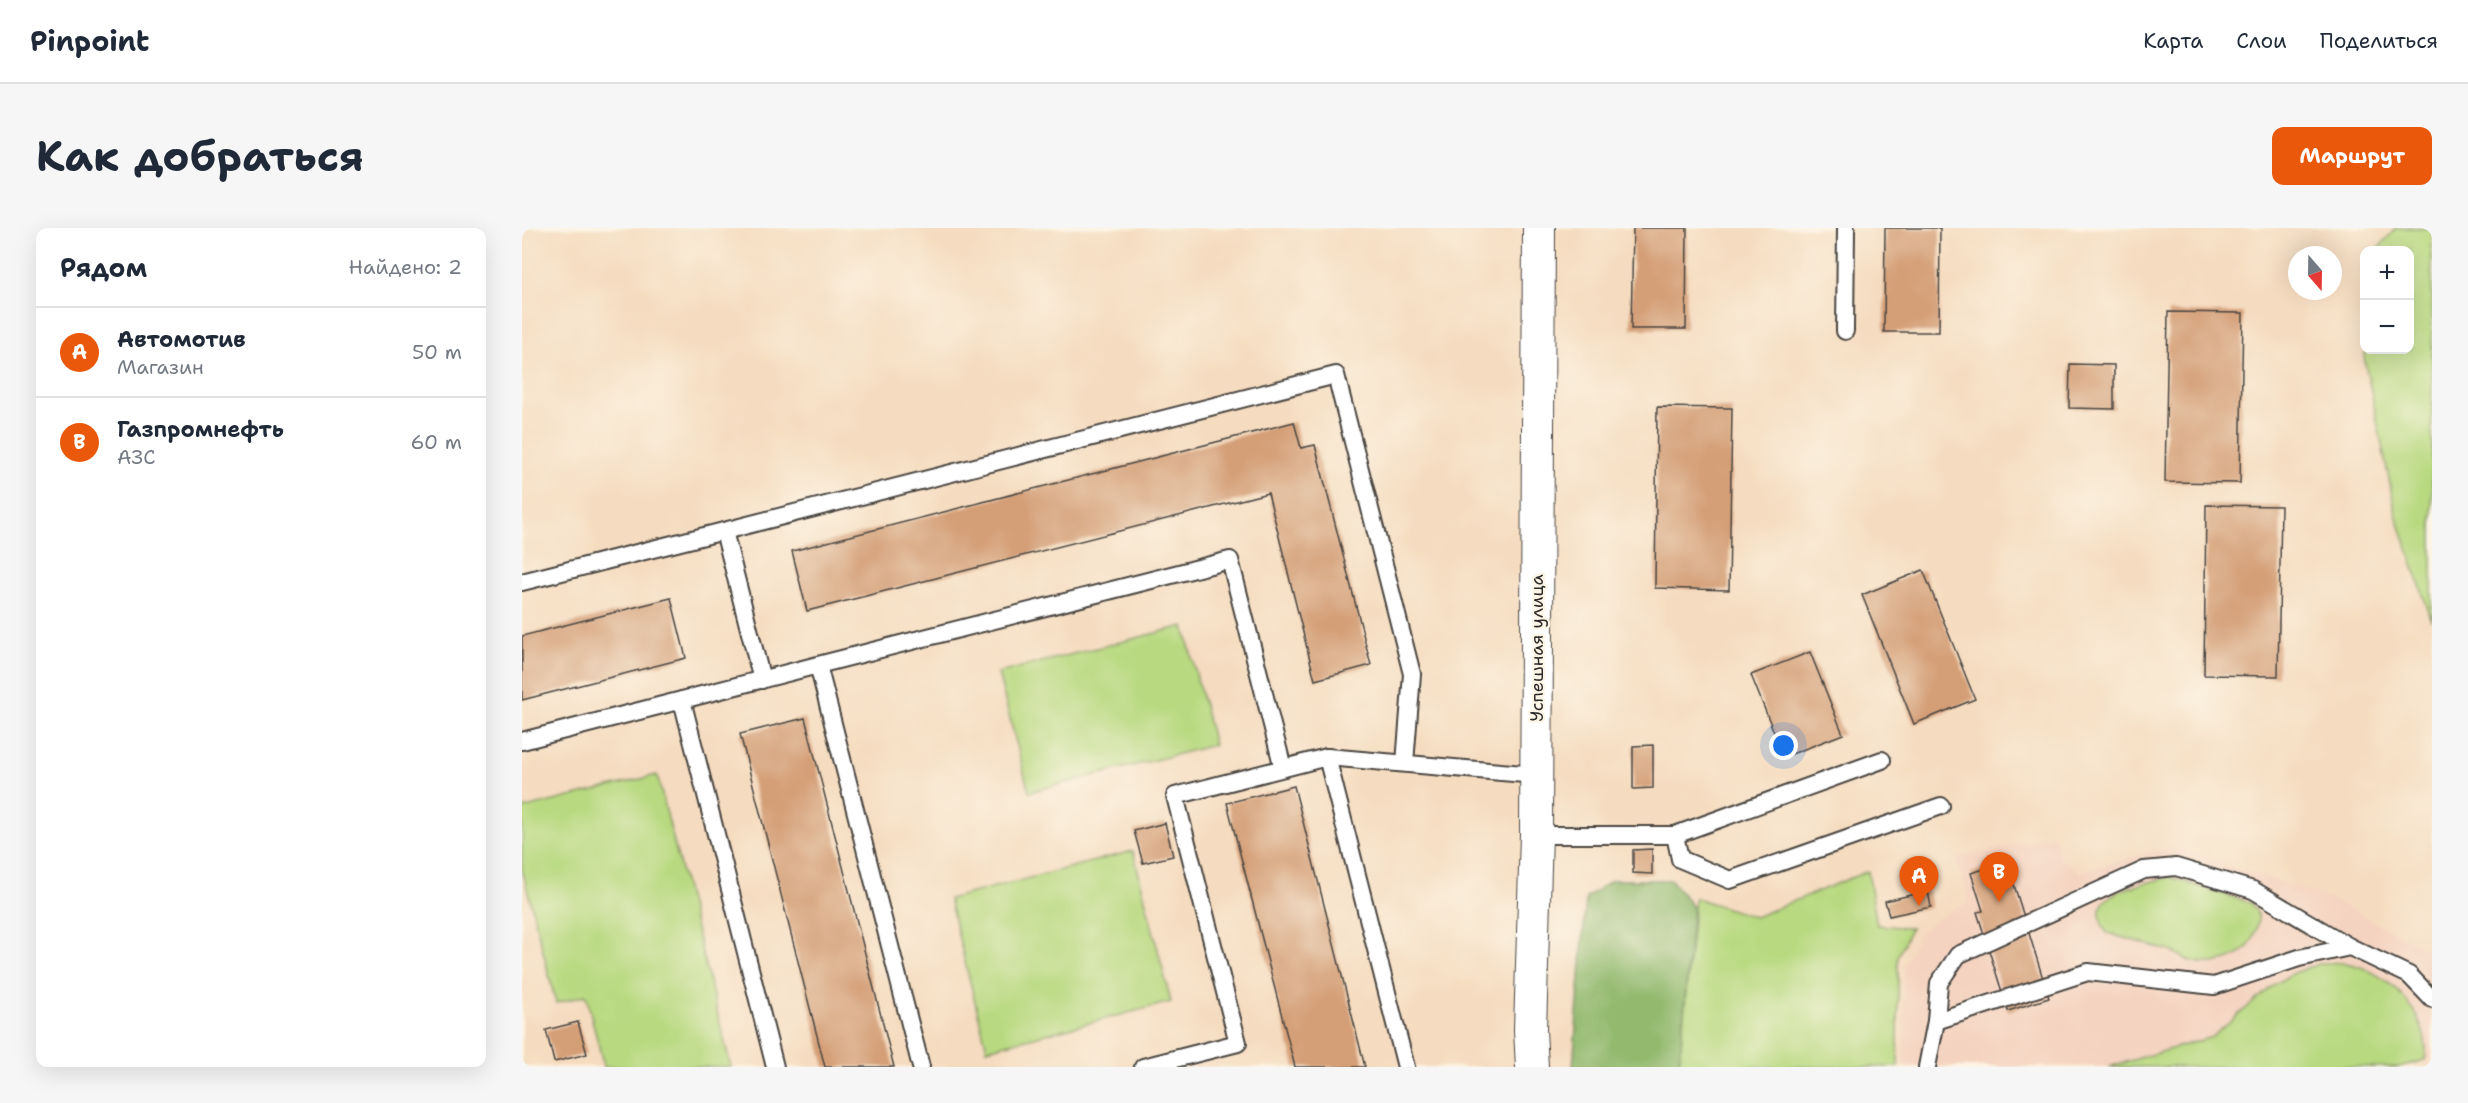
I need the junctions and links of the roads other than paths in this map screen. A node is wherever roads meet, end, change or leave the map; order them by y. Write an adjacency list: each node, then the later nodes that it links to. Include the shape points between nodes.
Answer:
1 (1539, 228): 14 (street, Успешная улица)
2 (1846, 228): 3 (lane)
3 (1845, 331)
4 (724, 531): 5 (lane); 7 (lane); 12 (lane, via 1336,375 1412,674)
5 (522, 582)
6 (818, 665): 7 (lane); 13 (lane, via 1230,560); 22 (lane)
7 (762, 680): 8 (lane)
8 (682, 700): 9 (lane); 21 (lane)
9 (522, 741)
10 (1327, 757): 12 (lane); 13 (lane); 24 (lane)
11 (1881, 760): 17 (lane)
12 (1406, 763): 14 (lane)
13 (1283, 768): 23 (lane, via 1175,796 1238,1043)
14 (1536, 775): 16 (street, Успешная улица)
15 (1941, 806): 17 (lane, via 1730,880 1680,859)
16 (1536, 835): 17 (lane); 25 (street, Успешная улица)
17 (1675, 835)
18 (2350, 947): 19 (lane, via 2409,975); 20 (lane, via 2298,958 2214,986 2088,972); 20 (lane, via 2253,890 2176,867 2144,870 1958,955 1939,983)
19 (2432, 999)
20 (1936, 1021): 26 (lane)
21 (775, 1067)
22 (921, 1067)
23 (1143, 1067)
24 (1406, 1067)
25 (1532, 1067)
26 (1927, 1067)

